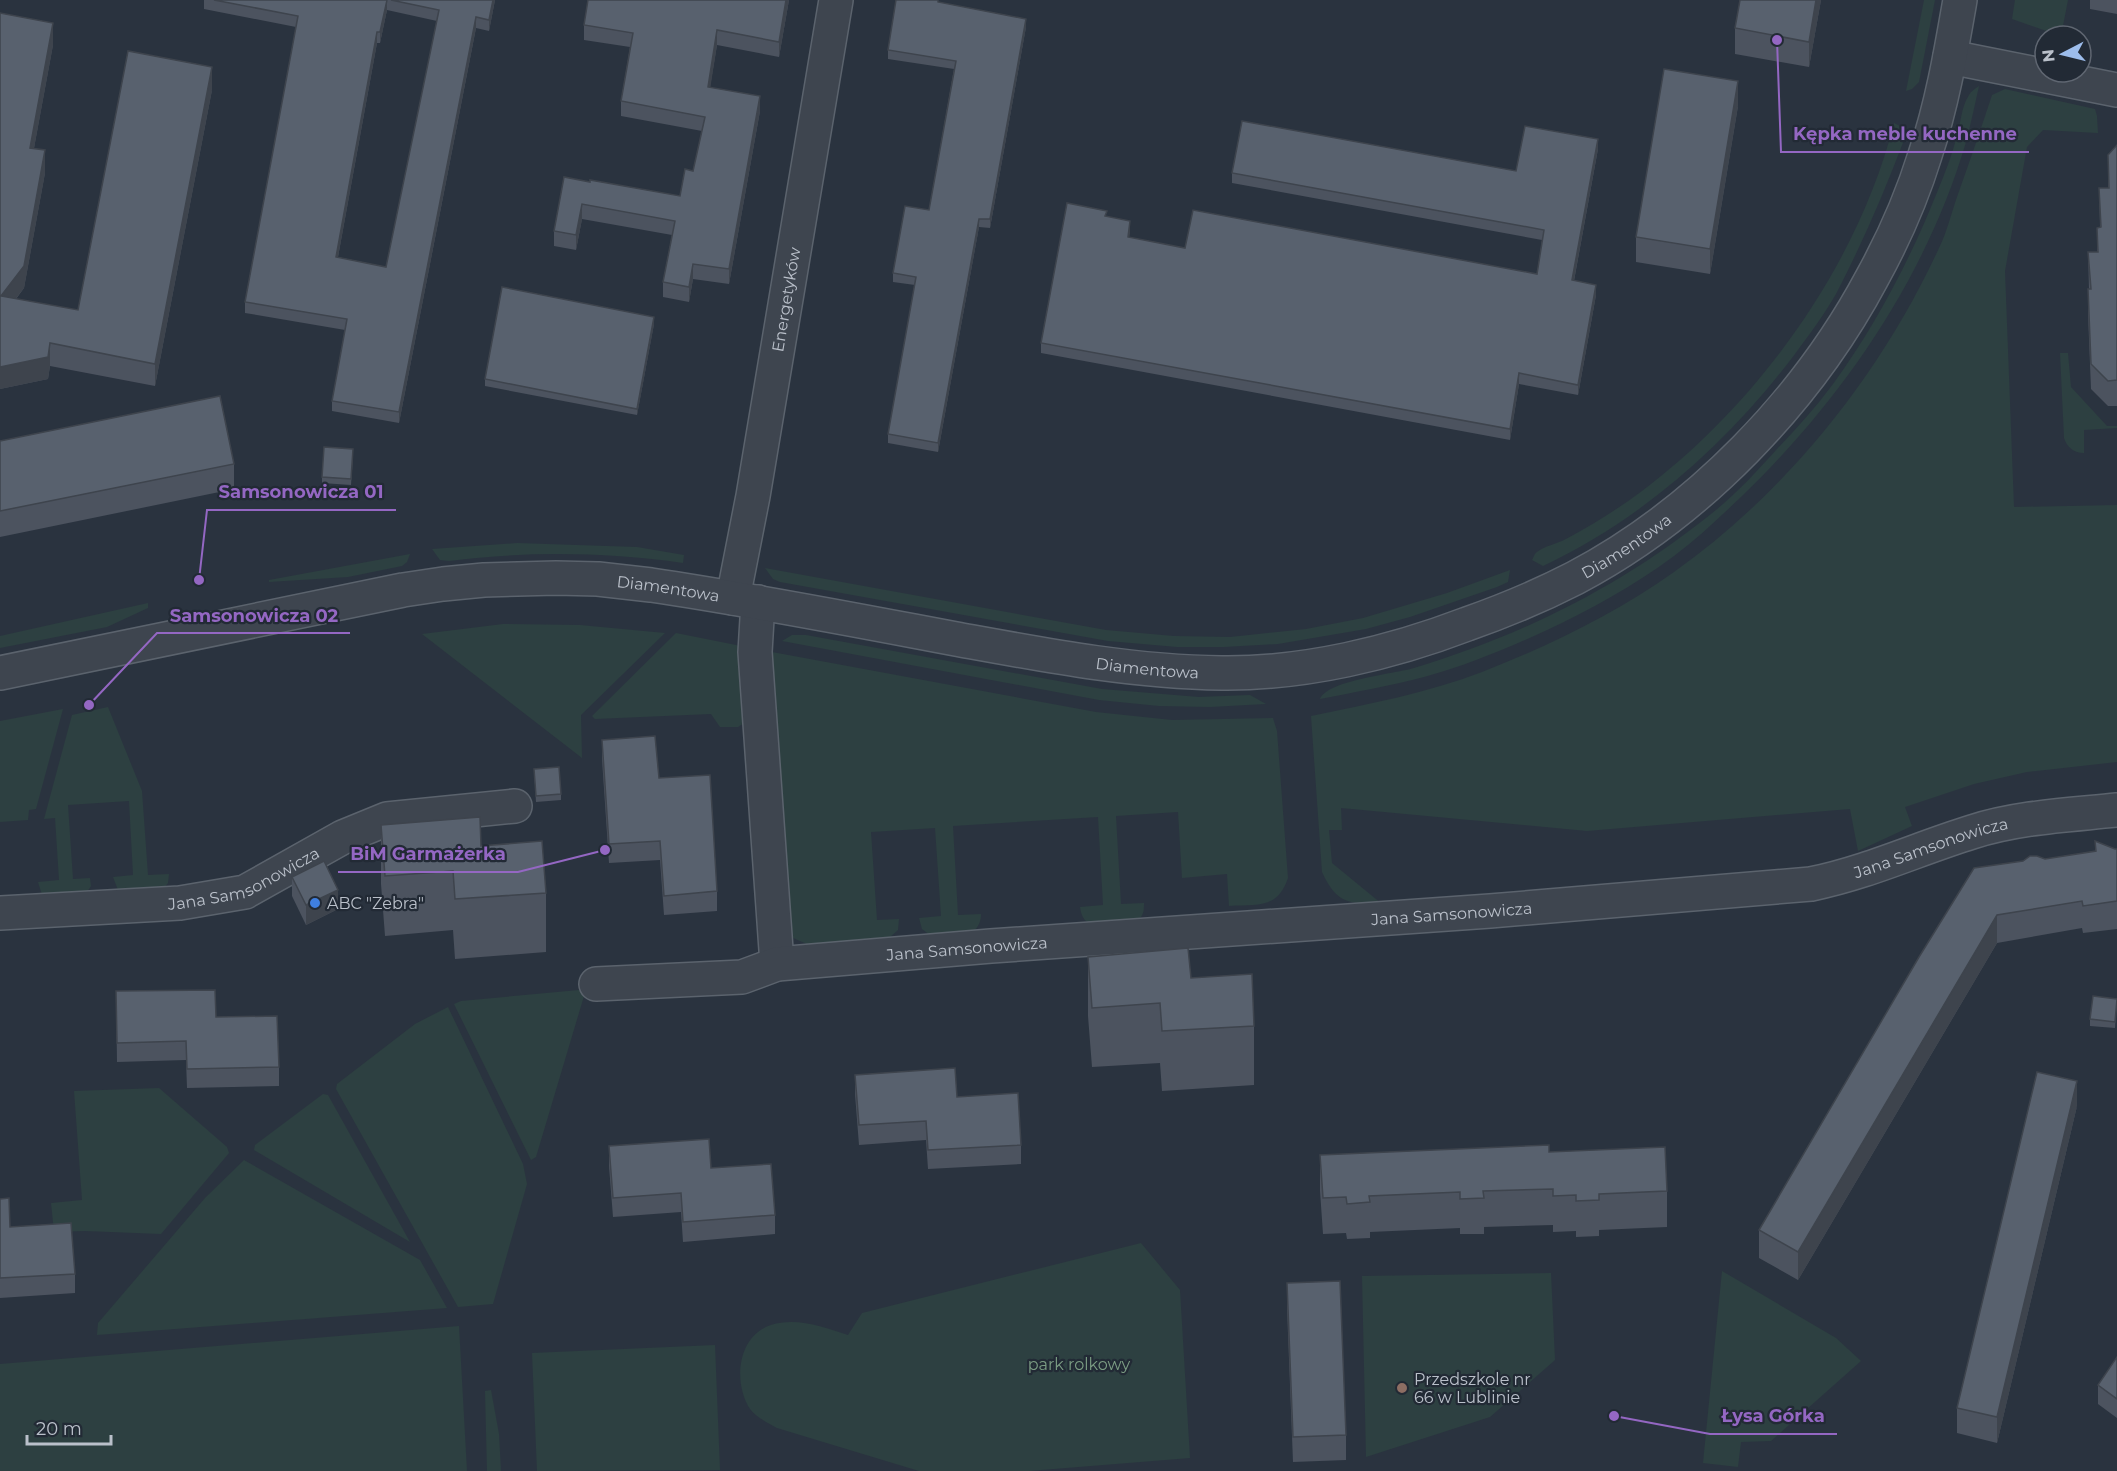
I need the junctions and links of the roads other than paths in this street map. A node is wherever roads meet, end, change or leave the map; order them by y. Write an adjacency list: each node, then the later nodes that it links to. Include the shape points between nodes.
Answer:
1 (836, 0): 5 (street, Energetyków, via 752,504)
2 (1960, 0): 3 (street, Diamentowa)
3 (1950, 57): 4 (street); 5 (street, Diamentowa, via 1925,157 1893,237 1872,279 1786,405 1722,472 1685,504 1614,554 1540,594 1430,638 1376,654 1259,672 1225,673 1108,665)
4 (2117, 90)
5 (745, 600): 6 (street, Diamentowa, via 598,579 463,582 403,590); 10 (street, Energetyków, via 755,652)
6 (0, 673)
7 (515, 806): 9 (street, Jana Samsonowicza, via 387,819 343,837 245,892 180,903)
8 (2117, 810): 10 (street, Jana Samsonowicza, via 2012,822 1844,878 1811,884)
9 (0, 913)
10 (777, 964): 11 (street, Jana Samsonowicza, via 742,977)
11 (596, 984)

